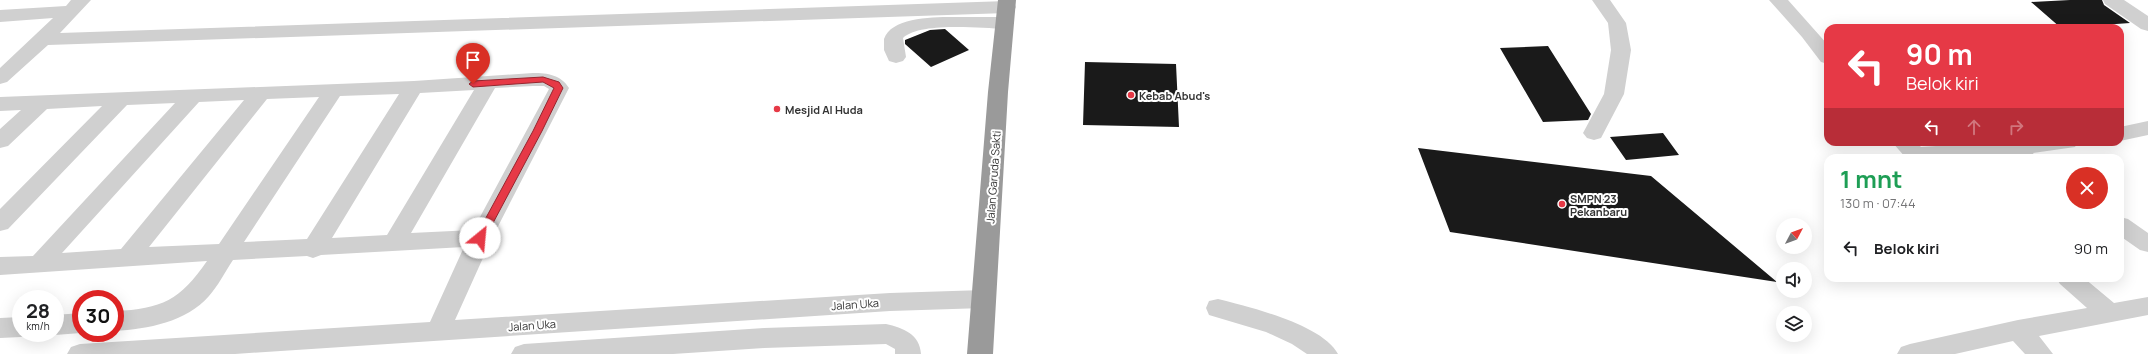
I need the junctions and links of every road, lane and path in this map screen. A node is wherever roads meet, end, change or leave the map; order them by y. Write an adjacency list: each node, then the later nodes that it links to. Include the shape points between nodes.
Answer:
1 (1601, 0): 23 (street, via 1617,23 1621,50 1614,94)
2 (1778, 0): 9 (street)
3 (2112, 0): 7 (street)
4 (76, 6): 6 (street); 8 (street)
5 (1006, 10): 8 (street); 10 (street, via 905,27 894,36 892,42); 40 (highway, Jalan Garuda Sakti)
6 (0, 16)
7 (2148, 25)
8 (44, 38): 11 (street)
9 (1824, 53)
10 (896, 57)
11 (22, 59): 12 (street); 13 (street)
12 (0, 60)
13 (0, 78)
14 (488, 83): 15 (street); 31 (street, via 543,79 556,84 559,88); 32 (street)
15 (414, 87): 16 (street); 34 (street)
16 (334, 90): 17 (street); 35 (street)
17 (261, 93): 18 (street); 36 (street)
18 (193, 96): 19 (street); 37 (street)
19 (121, 99): 20 (street); 29 (street)
20 (41, 103): 21 (street); 25 (street)
21 (0, 104)
22 (2148, 128): 24 (street)
23 (1594, 133)
24 (2124, 133)
25 (0, 141)
26 (2040, 146): 27 (street)
27 (2014, 150): 28 (street)
28 (1913, 152)
29 (0, 223)
30 (2124, 227): 33 (street)
31 (480, 238): 32 (street); 48 (street)
32 (393, 244): 34 (street)
33 (2148, 244)
34 (313, 249): 35 (street)
35 (225, 253): 36 (street); 44 (street, via 200,290 175,309 145,319)
36 (128, 257): 37 (street)
37 (39, 264): 38 (street)
38 (0, 266)
39 (2073, 282): 43 (street)
40 (984, 299): 48 (street, Jalan Uka, via 890,302); 53 (highway, Jalan Garuda Sakti)
41 (2148, 306): 43 (street)
42 (1218, 308): 54 (street, via 1261,320 1293,333)
43 (2110, 313): 47 (street)
44 (124, 320)
45 (12, 327): 46 (street)
46 (0, 328)
47 (2018, 330): 55 (street); 56 (street)
48 (438, 331): 50 (street, Jalan Uka)
49 (762, 346): 51 (street); 52 (street, via 886,334 895,335 904,342)
50 (80, 354)
51 (524, 354)
52 (908, 354)
53 (980, 354)
54 (1325, 354)
55 (1910, 354)
56 (2040, 354)

